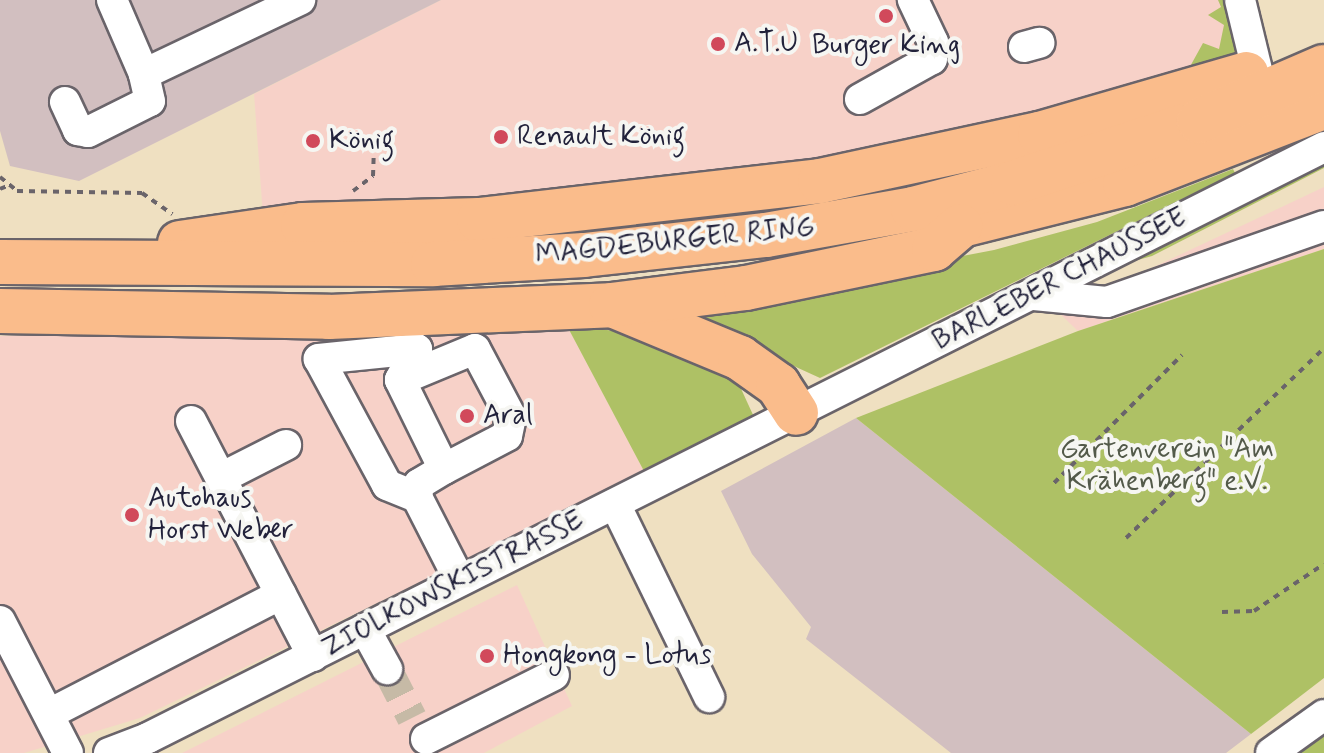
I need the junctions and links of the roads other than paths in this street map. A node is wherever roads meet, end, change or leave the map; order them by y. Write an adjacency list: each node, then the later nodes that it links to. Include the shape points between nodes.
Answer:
1 (112, 0): 8 (street)
2 (300, 0): 8 (street)
3 (913, 0): 9 (street, via 933,42 932,59)
4 (1240, 0): 7 (street)
5 (1324, 49): 7 (highway)
6 (1324, 67): 15 (highway, MAGDEBURGER RING, via 1199,121 1013,183 913,209 766,235 598,254 433,264)
7 (1257, 70): 15 (highway, via 1040,134 820,181 479,220 318,224 172,244 62,246)
8 (144, 74): 10 (street, via 150,101 88,132 78,130)
9 (860, 99)
10 (65, 102)
11 (1324, 107): 13 (highway, MAGDEBURGER RING, via 1125,184)
12 (1324, 147): 16 (street, BARLEBER CHAUSSEE)
13 (960, 226): 15 (highway, MAGDEBURGER RING, via 757,262 516,286 296,292); 17 (highway, via 934,249 746,288)
14 (1324, 226): 16 (street, via 1107,302)
15 (11, 271)
16 (1032, 295): 20 (street, BARLEBER CHAUSSEE)
17 (611, 305): 18 (highway, via 329,317); 20 (highway, via 740,358 778,385)
18 (0, 311)
19 (400, 380): 23 (street); 23 (street, via 475,349 511,417 507,436); 25 (street, via 417,349 319,359 387,485)
20 (796, 413): 26 (street, ZIOLKOWSKISTRASSE)
21 (191, 421): 24 (street)
22 (286, 445): 24 (street)
23 (444, 469): 25 (street, via 419,484)
24 (221, 478): 28 (street)
25 (417, 497): 27 (street)
26 (615, 504): 27 (street, ZIOLKOWSKISTRASSE); 34 (street)
27 (460, 581): 30 (street, ZIOLKOWSKISTRASSE)
28 (281, 594): 31 (street); 35 (street)
29 (0, 621): 35 (street)
30 (365, 629): 31 (street, ZIOLKOWSKISTRASSE); 32 (street)
31 (313, 656): 38 (street, ZIOLKOWSKISTRASSE)
32 (387, 669)
33 (554, 675): 37 (street)
34 (709, 697)
35 (49, 714): 39 (street)
36 (1324, 715): 41 (street)
37 (424, 737)
38 (152, 746): 40 (street, ZIOLKOWSKISTRASSE)
39 (68, 753)
40 (109, 753)
41 (1271, 753)

